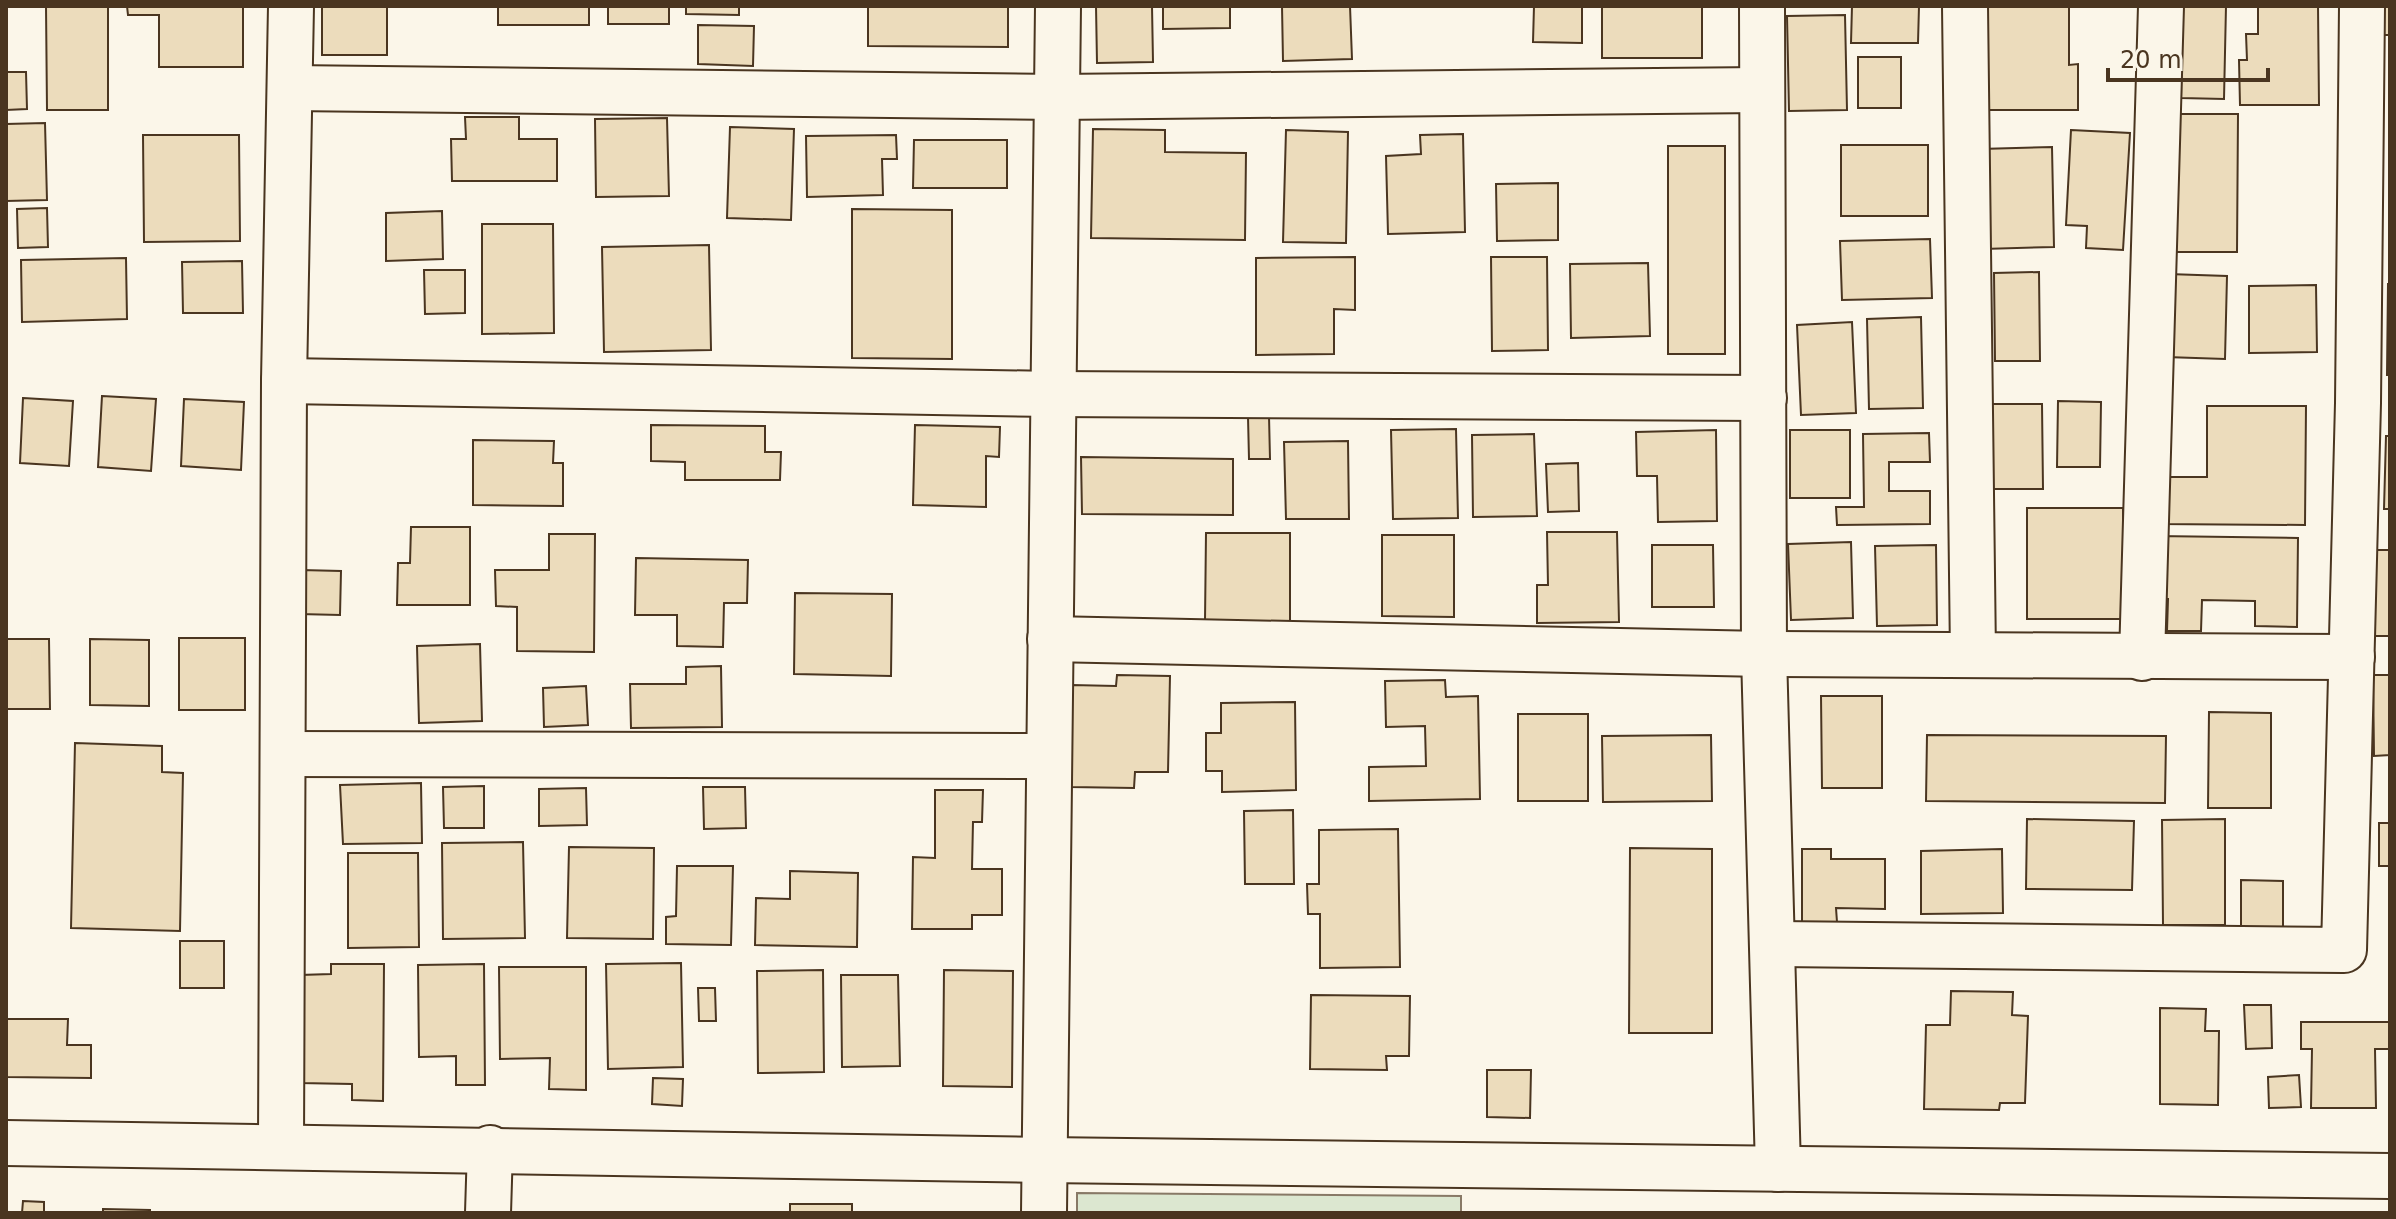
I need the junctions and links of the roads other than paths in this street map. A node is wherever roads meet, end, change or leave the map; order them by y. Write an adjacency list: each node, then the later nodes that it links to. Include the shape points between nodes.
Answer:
1 (291, 6): 7 (street)
2 (1058, 6): 9 (street)
3 (1762, 6): 8 (street)
4 (1965, 6): 16 (street)
5 (2161, 6): 18 (street)
6 (2362, 6): 13 (street)
7 (290, 88): 9 (street); 10 (street)
8 (1762, 90): 9 (street); 12 (street)
9 (1057, 97): 11 (street)
10 (284, 381): 11 (street); 19 (street)
11 (1053, 394): 12 (street); 14 (street)
12 (1764, 398): 15 (street)
13 (2374, 403): 17 (street)
14 (1050, 639): 15 (street); 20 (street)
15 (1764, 654): 16 (street); 21 (street)
16 (1973, 655): 18 (street)
17 (2352, 657): 18 (street); 21 (street, via 2344,950)
18 (2142, 658)
19 (283, 754): 20 (street); 23 (street)
20 (1049, 756): 25 (street)
21 (1774, 944): 26 (street)
22 (6, 1143): 23 (street)
23 (281, 1145): 24 (street)
24 (490, 1148): 25 (street); 28 (street)
25 (1044, 1160): 26 (street); 29 (street)
26 (1778, 1169): 27 (street)
27 (2390, 1176)
28 (488, 1213)
29 (1044, 1213)

